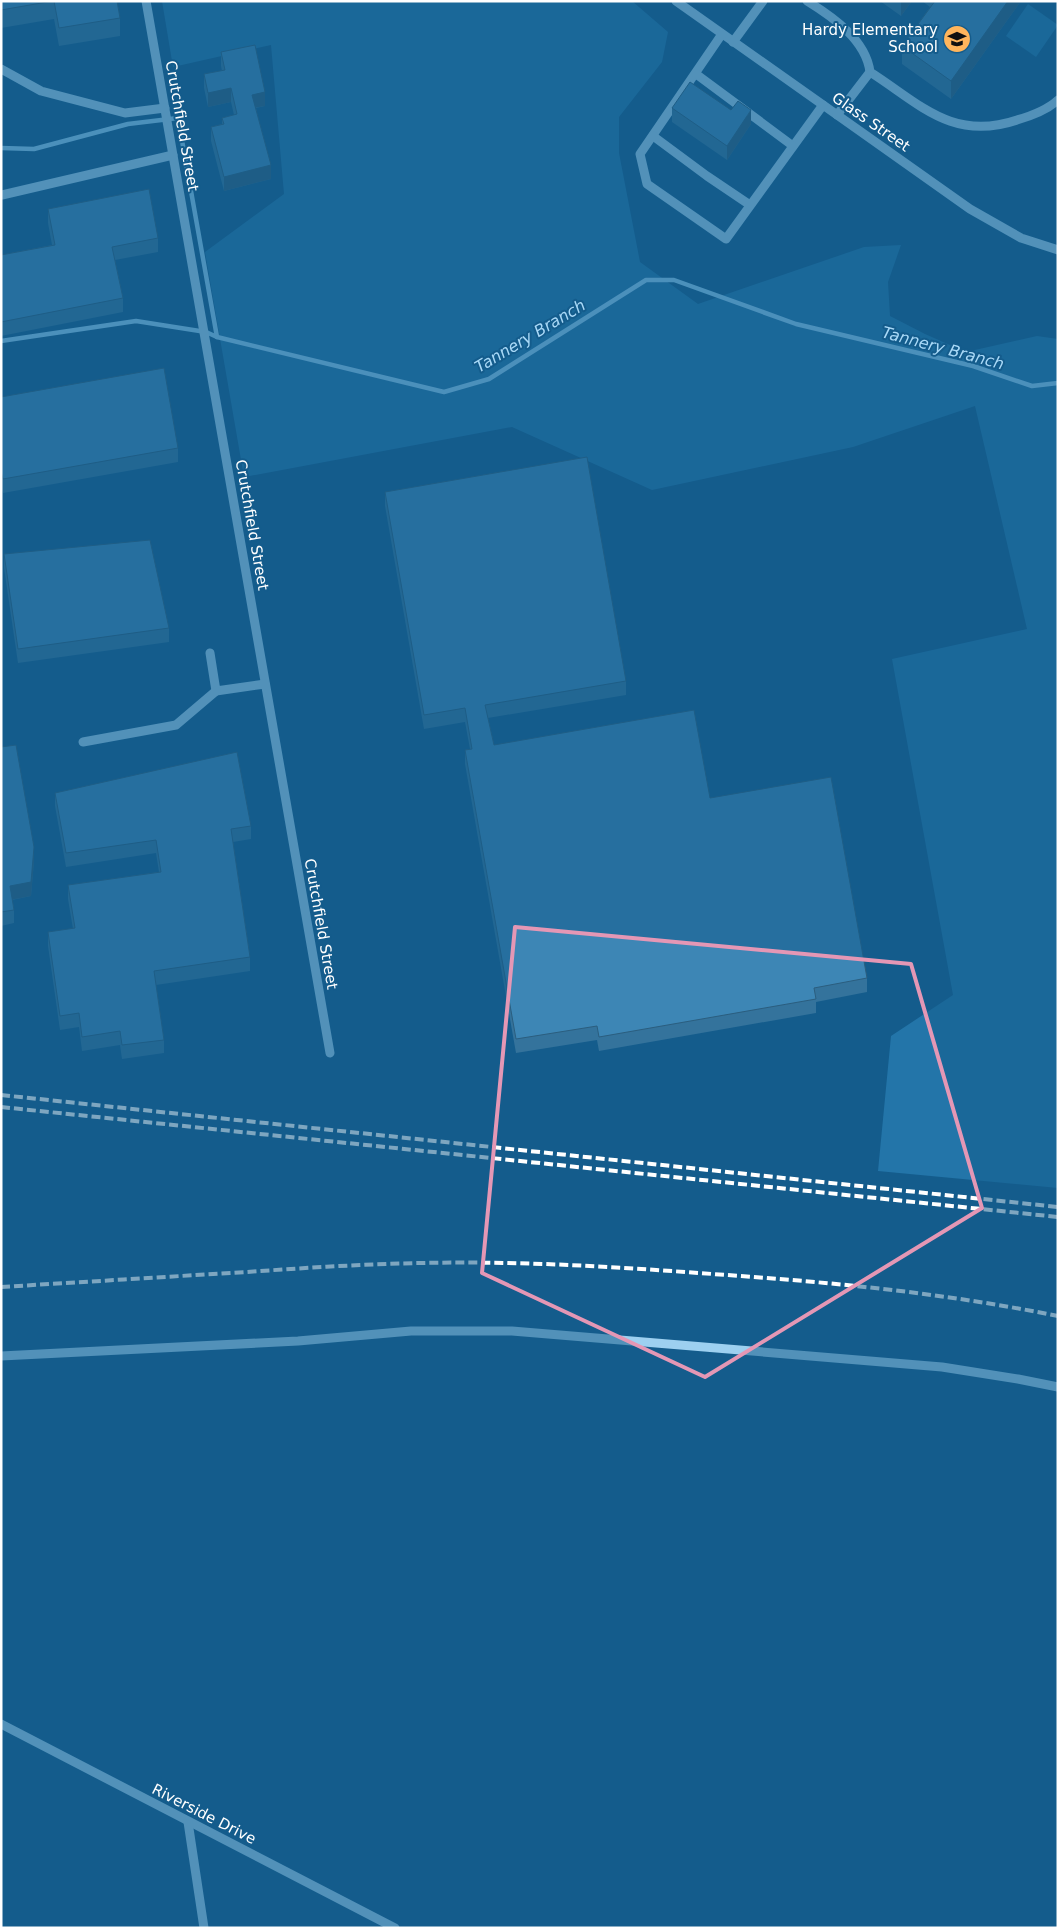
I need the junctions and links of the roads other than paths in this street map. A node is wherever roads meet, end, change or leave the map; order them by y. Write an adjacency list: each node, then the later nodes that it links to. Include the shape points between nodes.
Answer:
1 (146, 1): 12 (street, Crutchfield Street)
2 (676, 1): 5 (street, Glass Street)
3 (763, 1): 6 (street)
4 (807, 1): 8 (street, via 844,27 860,45)
5 (722, 34): 6 (street, Glass Street); 9 (street)
6 (733, 42): 11 (street, Glass Street)
7 (1, 69): 12 (street, via 41,91 125,113)
8 (870, 72): 10 (street, via 941,119 960,126 1006,124 1031,116); 13 (street)
9 (696, 74): 14 (street); 15 (street)
10 (1058, 100)
11 (823, 105): 13 (street, Glass Street); 15 (street)
12 (165, 108): 16 (street, Crutchfield Street)
13 (838, 116): 19 (street, Glass Street, via 970,209 1021,238)
14 (653, 136): 18 (street); 18 (street, via 640,154 647,184 726,239)
15 (793, 146): 18 (street)
16 (173, 155): 17 (street); 21 (street, Crutchfield Street)
17 (2, 195)
18 (750, 206)
19 (1058, 250)
20 (210, 653): 22 (street)
21 (266, 684): 22 (street); 24 (street, Crutchfield Street)
22 (216, 691): 23 (street, via 176,725)
23 (83, 742)
24 (330, 1053)
25 (1, 1356): 26 (street, via 298,1341 411,1331 512,1331 942,1368)
26 (1058, 1387)
27 (1, 1724): 28 (street, Riverside Drive)
28 (188, 1822): 29 (street); 30 (street, Riverside Drive)
29 (204, 1928)
30 (395, 1928)

